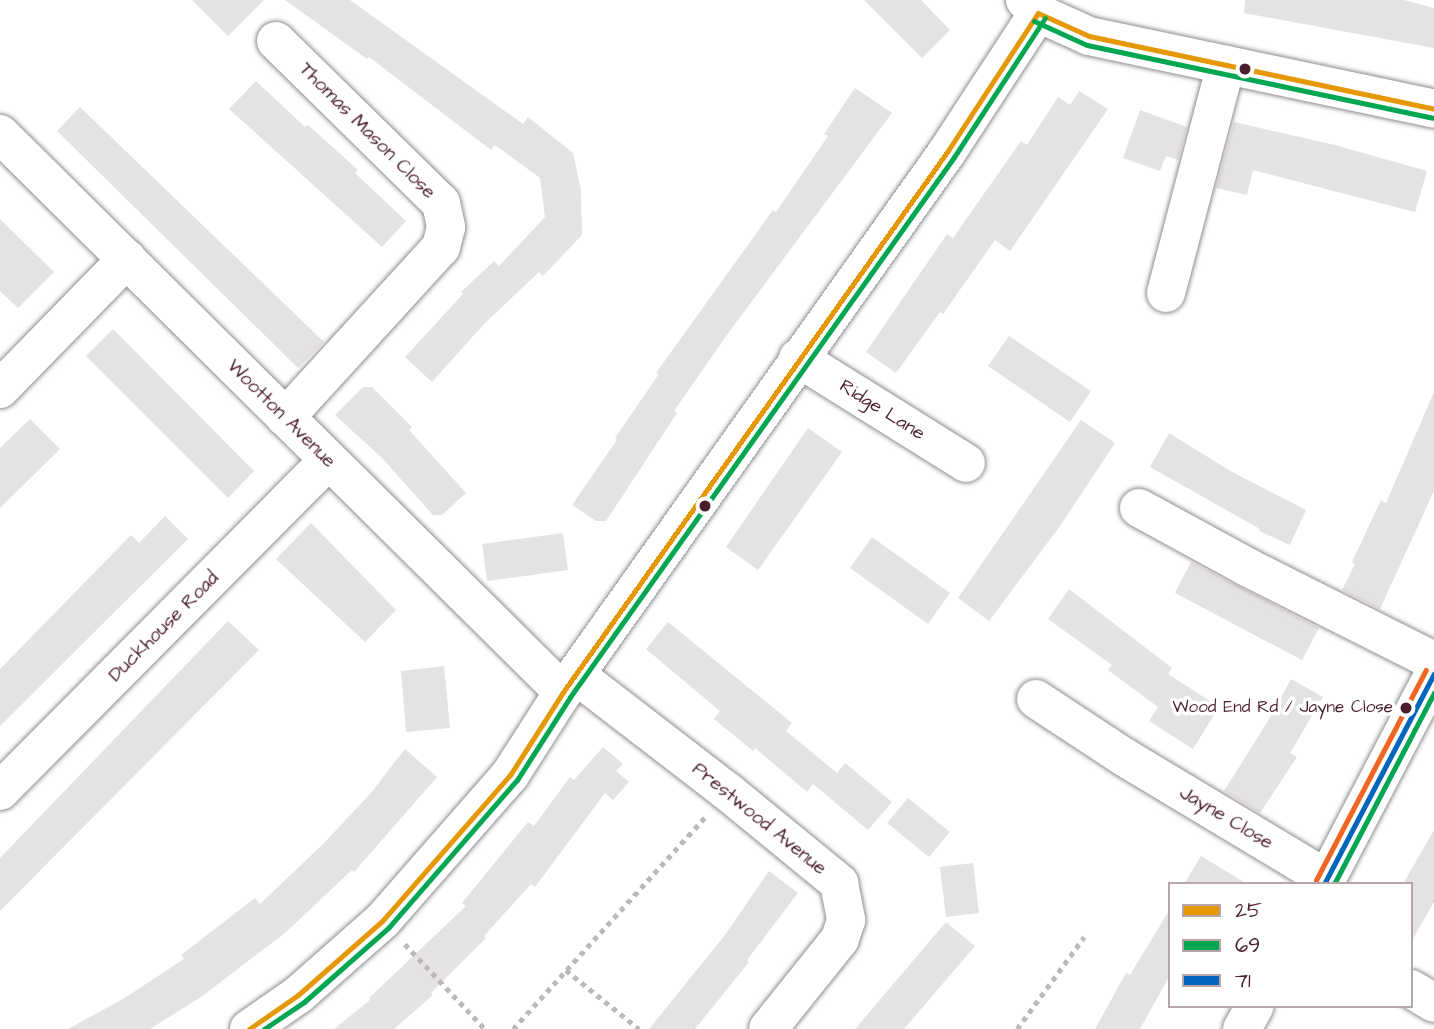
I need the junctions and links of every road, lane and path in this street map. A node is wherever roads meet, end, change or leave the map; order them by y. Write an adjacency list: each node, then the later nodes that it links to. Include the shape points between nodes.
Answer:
1 (1031, 7): 3 (street, via 1088,36); 8 (street, via 947,152)
2 (276, 41): 10 (street, Thomas Mason Close, via 441,203 446,227 441,247)
3 (1226, 65): 4 (street); 7 (street)
4 (1434, 109)
5 (0, 134): 6 (street, Wootton Avenue)
6 (127, 260): 9 (street); 10 (street, Wootton Avenue)
7 (1166, 293)
8 (798, 358): 12 (street, Ridge Lane); 16 (street)
9 (0, 389)
10 (285, 418): 11 (street, Wootton Avenue)
11 (327, 462): 16 (street, Wootton Avenue); 18 (street, Duckhouse Road)
12 (966, 463)
13 (1139, 508): 14 (street)
14 (1434, 661)
15 (1434, 674): 20 (street)
16 (569, 684): 19 (street, Prestwood Avenue); 21 (street, via 510,775)
17 (1036, 699): 20 (street, Jayne Close)
18 (0, 791)
19 (728, 792): 23 (path); 31 (street, Prestwood Avenue, via 839,883 843,900 846,920 840,939)
20 (1326, 881)
21 (383, 920): 27 (street, via 298,995); 28 (path)
22 (1084, 937): 32 (path)
23 (566, 970): 29 (path); 30 (path)
24 (1413, 990): 25 (street)
25 (1434, 1003)
26 (1254, 1008): 33 (street)
27 (249, 1029)
28 (485, 1029)
29 (513, 1029)
30 (639, 1029)
31 (768, 1029)
32 (1017, 1029)
33 (1242, 1029)

